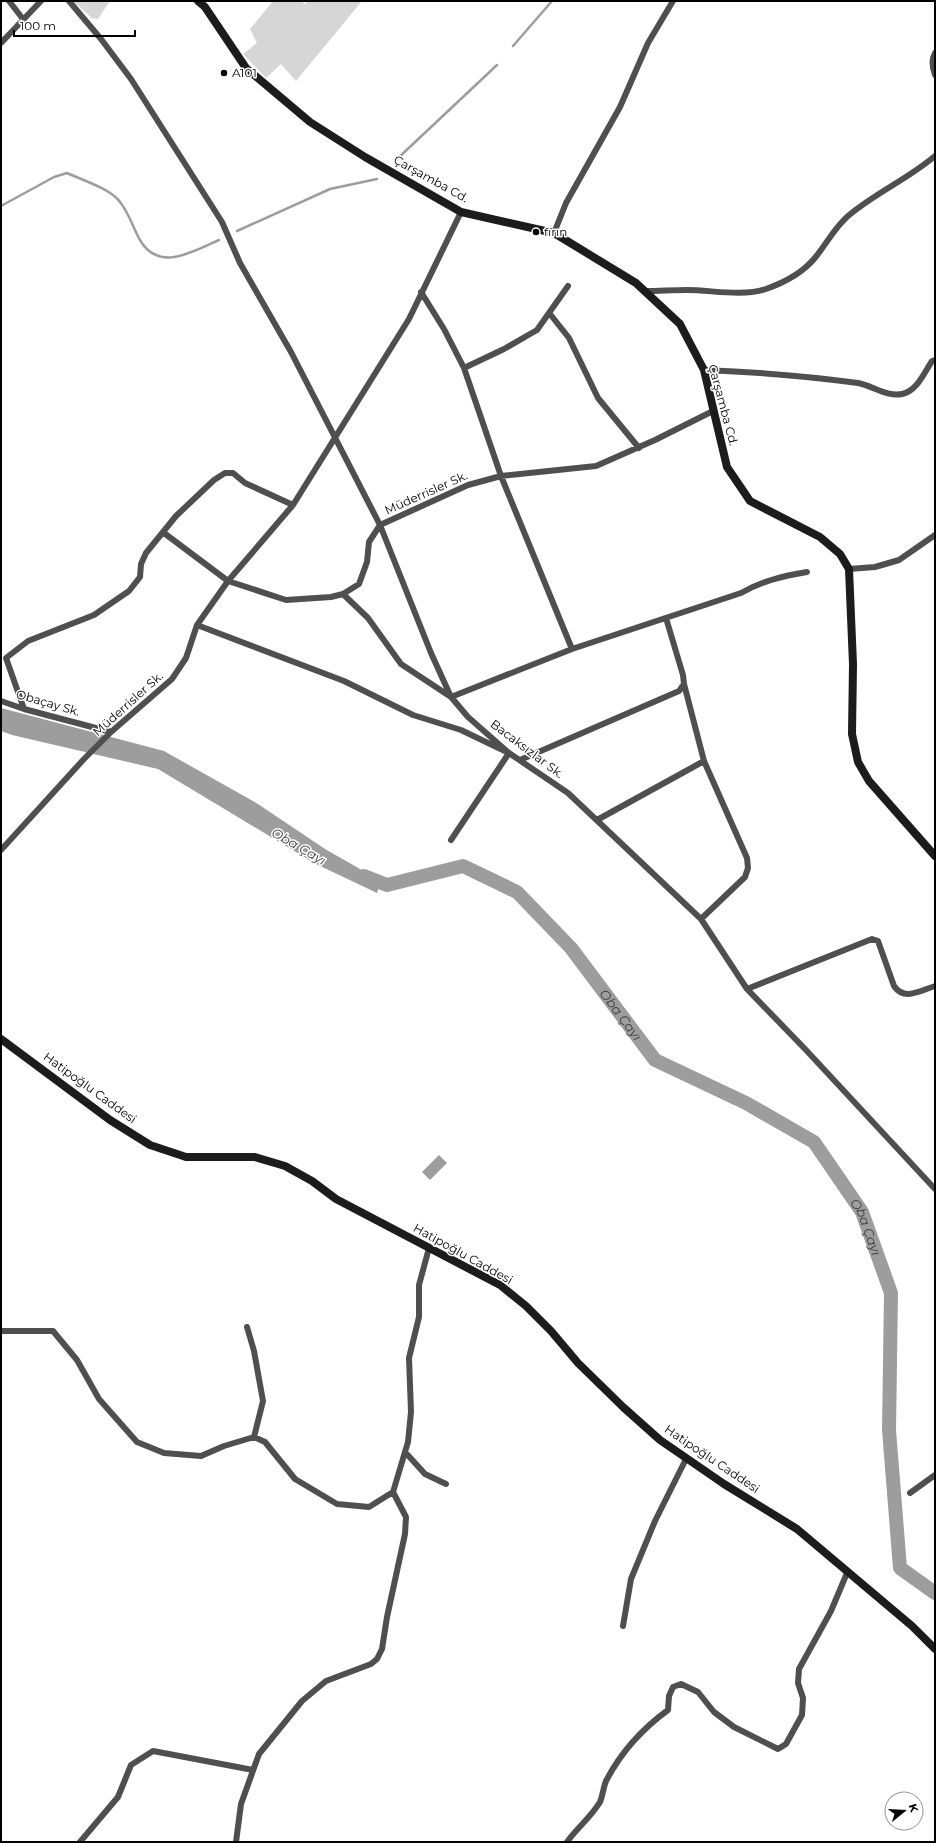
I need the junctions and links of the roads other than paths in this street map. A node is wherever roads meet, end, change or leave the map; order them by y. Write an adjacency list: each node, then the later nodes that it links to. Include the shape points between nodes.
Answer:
1 (9, 1): 6 (street)
2 (41, 1): 6 (street)
3 (69, 1): 21 (street, via 131,79 222,222 240,263 291,352)
4 (198, 1): 11 (street, Çarşamba Cd., via 205,7 246,68 310,122)
5 (673, 1): 12 (street, via 648,43 620,107 566,203)
6 (23, 19): 7 (street)
7 (1, 43)
8 (935, 53): 9 (street, via 932,58)
9 (935, 75)
10 (935, 156): 14 (street, via 847,217 814,260 792,277 765,289 734,293)
11 (461, 212): 12 (street, Çarşamba Cd.); 15 (street)
12 (554, 233): 14 (street, Çarşamba Cd.)
13 (568, 286): 16 (street)
14 (645, 291): 19 (street, Çarşamba Cd., via 680,324)
15 (421, 292): 18 (street); 21 (street, via 409,319)
16 (550, 314): 18 (street, via 537,330); 22 (street, via 569,338 598,398)
17 (935, 360): 19 (street, via 915,388 902,394 890,394 861,384 801,376)
18 (464, 368): 23 (street)
19 (704, 370): 20 (street, Çarşamba Cd.)
20 (713, 411): 22 (street, Müderrisler Sk.); 28 (street, Çarşamba Cd., via 727,467 750,501 820,537 840,554)
21 (335, 437): 24 (street); 25 (street)
22 (639, 448): 23 (street, Müderrisler Sk., via 596,466)
23 (500, 476): 25 (street, Müderrisler Sk., via 468,485); 34 (street)
24 (293, 505): 26 (street, via 246,483 233,474 225,473 176,516); 30 (street)
25 (380, 526): 31 (street, Müderrisler Sk., via 369,542 367,562 359,584); 36 (street)
26 (164, 533): 30 (street); 38 (street, via 146,553 141,564 140,577 129,591 94,615 28,641 6,658)
27 (935, 536): 28 (street, via 899,560)
28 (849, 569): 46 (street, via 853,664 852,734 858,762 869,781)
29 (807, 572): 32 (street, via 780,576 741,593)
30 (228, 580): 31 (street, Müderrisler Sk., via 286,600); 33 (street, Müderrisler Sk.)
31 (343, 594): 36 (street, Bacaksızlar Sk., via 368,618 401,664)
32 (666, 618): 34 (street); 35 (street)
33 (197, 625): 39 (street, Müderrisler Sk., via 186,658 172,679); 40 (street, via 344,681 413,715 461,730)
34 (572, 649): 36 (street)
35 (684, 684): 41 (street, via 679,692); 42 (street)
36 (451, 697): 40 (street, Bacaksızlar Sk., via 468,717)
37 (1, 701): 38 (street, Obaçay Sk.)
38 (24, 709): 39 (street, Obaçay Sk.)
39 (111, 732): 45 (street, Müderrisler Sk.)
40 (509, 753): 41 (street, Bacaksızlar Sk.); 44 (street)
41 (520, 760): 43 (street, Bacaksızlar Sk., via 568,793)
42 (704, 761): 43 (street); 47 (street, via 747,858 748,868 745,877)
43 (597, 820): 47 (street, Bacaksızlar Sk.)
44 (451, 840)
45 (1, 850)
46 (935, 856)
47 (701, 919): 49 (street, Bacaksızlar Sk.)
48 (935, 986): 49 (street, via 905,995 898,992 878,941 872,939)
49 (747, 989): 51 (street, Bacaksızlar Sk.)
50 (1, 1039): 52 (street, Hatipoğlu Caddesi, via 110,1120 150,1145 186,1157 255,1157 285,1166 312,1181 336,1199)
51 (935, 1189)
52 (429, 1248): 56 (street, via 419,1285 419,1317 409,1358 411,1412); 57 (street, Hatipoğlu Caddesi, via 500,1285 526,1306 623,1407 660,1440)
53 (247, 1327): 55 (street, via 263,1401)
54 (1, 1331): 55 (street, via 53,1331 77,1360 99,1399 137,1442 164,1453 200,1456)
55 (254, 1437): 60 (street, via 266,1442 296,1479 337,1504 368,1507)
56 (405, 1452): 59 (street, via 425,1474); 60 (street)
57 (686, 1458): 62 (street, Hatipoğlu Caddesi, via 797,1530); 63 (street, via 655,1521 631,1579)
58 (935, 1475): 61 (street)
59 (446, 1484)
60 (393, 1492): 65 (street, via 406,1517 406,1534 382,1649 377,1659 371,1664 326,1681 302,1701 259,1754)
61 (910, 1493)
62 (847, 1573): 64 (street, Hatipoğlu Caddesi, via 912,1626); 68 (street, via 799,1669 798,1683 803,1698 802,1715 786,1744 778,1749 740,1730 714,1712 698,1692 681,1684 673,1687 668,1710 649,1724 632,1742 606,1782 600,1801)
63 (623, 1626)
64 (935, 1649)
65 (253, 1770): 66 (street, via 153,1751 131,1765 118,1797); 67 (street, via 241,1804)
66 (80, 1842)
67 (236, 1842)
68 (567, 1842)

